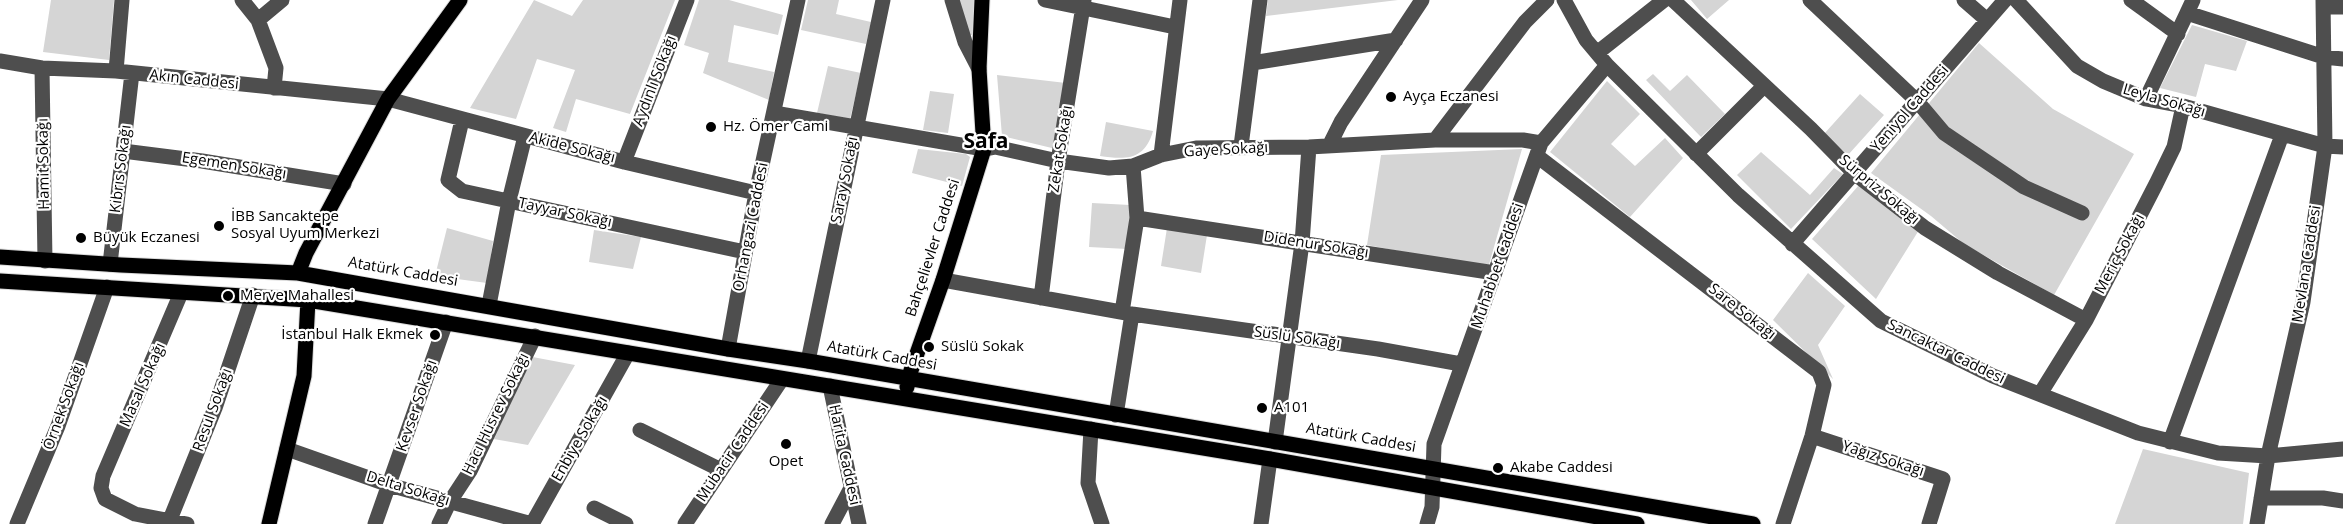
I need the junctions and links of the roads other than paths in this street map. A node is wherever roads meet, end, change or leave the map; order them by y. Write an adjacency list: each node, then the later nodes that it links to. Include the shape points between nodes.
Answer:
1 (122, 0): 39 (street, Kıbrıs Sokağı)
2 (242, 0): 27 (street)
3 (282, 0): 27 (street)
4 (460, 0): 42 (main road)
5 (687, 0): 63 (street, Aydınlı Sokağı)
6 (798, 0): 46 (street, Orhangazi Caddesi)
7 (883, 0): 48 (street, Saray Sokağı)
8 (952, 0): 38 (street, via 965,42)
9 (982, 0): 38 (main road, Bahçelievler Caddesi)
10 (1045, 0): 23 (street)
11 (1180, 0): 29 (street)
12 (1260, 0): 36 (street)
13 (1422, 0): 31 (street)
14 (1547, 0): 51 (street, via 1525,22)
15 (1564, 0): 33 (street, Sancaktar Caddesi, via 1586,40)
16 (1664, 0): 33 (street, Muhabbet Caddesi)
17 (1674, 0): 40 (street, Sürpriz Sokağı)
18 (1810, 0): 44 (street)
19 (1964, 0): 28 (street)
20 (2005, 0): 28 (street, Yeniyol Caddesi)
21 (2016, 0): 43 (street, Leyla Sokağı, via 2077,66)
22 (2131, 0): 30 (street)
23 (1083, 4): 29 (street); 62 (street, Zekat Sokağı)
24 (2323, 4): 26 (street); 32 (street, Mevlana Caddesi)
25 (2190, 6): 30 (street); 32 (street)
26 (2343, 7)
27 (258, 20): 41 (street, via 276,68)
28 (1987, 20): 44 (street, Yeniyol Caddesi)
29 (1175, 27): 61 (street)
30 (2178, 34): 43 (street)
31 (1396, 40): 36 (street); 53 (street)
32 (2324, 57): 34 (street); 54 (street, Mevlana Caddesi)
33 (1602, 59): 58 (street, Muhabbet Caddesi); 60 (street, Sancaktar Caddesi)
34 (2343, 59)
35 (0, 61): 37 (street, Akın Caddesi)
36 (1252, 63): 52 (street)
37 (42, 68): 39 (street, Akın Caddesi); 75 (street, Hamit Sokağı)
38 (979, 69): 57 (main road, Bahçelievler Caddesi)
39 (124, 72): 41 (street, Akın Caddesi); 59 (street, Kıbrıs Sokağı)
40 (1764, 86): 60 (street); 65 (street, Sürpriz Sokağı)
41 (274, 88): 42 (street, Akın Caddesi)
42 (388, 99): 47 (street, Akide Sokağı); 66 (main road)
43 (2146, 99): 45 (street, Leyla Sokağı)
44 (1917, 101): 65 (street, Yeniyol Caddesi); 69 (street, via 1944,133 2024,187)
45 (2183, 105): 49 (street, Leyla Sokağı); 88 (street, Meriç Sokağı, via 2174,147)
46 (774, 112): 48 (street, Gaye Sokağı); 67 (street, Orhangazi Caddesi)
47 (462, 120): 50 (street, Akide Sokağı); 68 (street, Tayyar Sokağı, via 448,180 462,191)
48 (856, 128): 57 (street, Gaye Sokağı); 94 (street, Saray Sokağı)
49 (2282, 135): 54 (street, Leyla Sokağı); 106 (street)
50 (525, 136): 63 (street, Akide Sokağı); 68 (street)
51 (1435, 140): 53 (street, Gaye Sokağı); 58 (street, Gaye Sokağı, via 1523,140)
52 (1241, 146): 55 (street, Gaye Sokağı); 61 (street, Gaye Sokağı, via 1196,148)
53 (1329, 146): 55 (street, Gaye Sokağı)
54 (2325, 146): 56 (street, Leyla Sokağı); 109 (street, Mevlana Caddesi, via 2303,302)
55 (1308, 147): 71 (street)
56 (2343, 147)
57 (984, 149): 62 (street, Gaye Sokağı, via 995,147); 79 (main road, Bahçelievler Caddesi)
58 (1539, 149): 78 (street, Muhabbet Caddesi); 104 (street, Sare Sokağı, via 1819,372 1824,385)
59 (123, 151): 66 (street, Egemen Sokağı); 76 (street, Kıbrıs Sokağı)
60 (1696, 154): 72 (street, Sancaktar Caddesi)
61 (1161, 155): 64 (street, Gaye Sokağı)
62 (1058, 161): 64 (street, Gaye Sokağı, via 1109,168); 84 (street, Zekat Sokağı)
63 (624, 162): 67 (street, Akide Sokağı)
64 (1132, 166): 70 (street)
65 (1854, 173): 72 (street, Yeniyol Caddesi); 88 (street, Sürpriz Sokağı, via 1925,228)
66 (344, 184): 77 (main road)
67 (756, 193): 73 (street, Orhangazi Caddesi)
68 (509, 201): 73 (street, Tayyar Sokağı); 86 (street)
69 (2082, 213)
70 (1137, 218): 71 (street, Didenur Sokağı); 87 (street)
71 (1302, 243): 78 (street, Didenur Sokağı); 91 (street)
72 (1792, 244): 99 (street, Sancaktar Caddesi, via 1881,321 1993,376)
73 (745, 252): 92 (street, Orhangazi Caddesi)
74 (0, 257): 75 (main road, Atatürk Caddesi)
75 (45, 261): 76 (main road, Atatürk Caddesi)
76 (110, 264): 77 (main road, Atatürk Caddesi)
77 (298, 273): 85 (main road); 86 (main road, Atatürk Caddesi)
78 (1495, 273): 95 (street, Muhabbet Caddesi)
79 (943, 279): 84 (street, Süslü Sokağı); 97 (main road, Bahçelievler Caddesi)
80 (0, 281): 81 (main road)
81 (107, 287): 82 (main road); 123 (street, Örnek Sokağı, via 58,426)
82 (181, 293): 83 (main road); 120 (street, Masal Sokağı, via 103,476 101,488 105,499)
83 (253, 295): 85 (main road); 122 (street, Resul Sokağı, via 215,408)
84 (1041, 298): 87 (street, Süslü Sokağı)
85 (308, 300): 89 (main road); 107 (main road, via 304,376)
86 (489, 305): 92 (main road, Atatürk Caddesi)
87 (1127, 313): 91 (street, Süslü Sokağı); 101 (street)
88 (2086, 320): 99 (street, Meriç Sokağı)
89 (446, 322): 90 (main road); 113 (street, Kevser Sokağı)
90 (535, 336): 93 (main road); 118 (street, Hacı Hüsrev Sokağı, via 470,471)
91 (1291, 338): 95 (street, Süslü Sokağı); 105 (street)
92 (728, 349): 94 (main road, Atatürk Caddesi)
93 (628, 353): 96 (main road); 128 (street, Enbiye Sokağı)
94 (808, 361): 97 (main road, Atatürk Caddesi)
95 (1461, 364): 111 (street, Muhabbet Caddesi, via 1434,444)
96 (782, 379): 98 (main road); 112 (street, Mübacir Caddesi)
97 (908, 379): 100 (main road, Bahçelievler Caddesi); 101 (main road, Atatürk Caddesi)
98 (830, 386): 100 (main road); 115 (street, Harita Caddesi)
99 (2040, 394): 106 (street, Sancaktar Caddesi, via 2108,423)
100 (906, 398): 102 (main road)
101 (1116, 415): 105 (main road, Atatürk Caddesi)
102 (1091, 429): 110 (main road); 133 (street, via 1088,483)
103 (640, 430): 112 (street)
104 (1812, 436): 138 (street, Sare Sokağı); 139 (street, Yağız Sokağı, via 1943,479)
105 (1275, 441): 111 (main road, Atatürk Caddesi)
106 (2170, 441): 109 (street, Sancaktar Caddesi, via 2218,453)
107 (287, 449): 113 (street, Delta Sokağı); 125 (main road)
108 (2343, 450): 109 (street, Sancaktar Caddesi)
109 (2268, 456): 116 (street, Mevlana Caddesi)
110 (1270, 459): 114 (main road); 134 (street)
111 (1433, 468): 114 (street, Muhabbet Caddesi); 137 (main road, Atatürk Caddesi)
112 (722, 470): 130 (street, Mübacir Caddesi)
113 (389, 485): 118 (street, Delta Sokağı); 126 (street, Kevser Sokağı)
114 (1431, 487): 121 (main road); 135 (street, Muhabbet Caddesi, via 1432,507)
115 (851, 488): 131 (street); 132 (street, Harita Caddesi)
116 (2261, 498): 117 (street); 140 (street, Mevlana Caddesi)
117 (2343, 501)
118 (449, 502): 127 (street, Hacı Hüsrev Sokağı); 128 (street, Delta Sokağı)
119 (594, 507): 129 (street)
120 (133, 519): 122 (street)
121 (1602, 521): 136 (main road)
122 (169, 522): 124 (street)
123 (17, 524)
124 (187, 524)
125 (271, 524)
126 (375, 524)
127 (439, 524)
128 (532, 524)
129 (626, 524)
130 (685, 524)
131 (832, 524)
132 (859, 524)
133 (1102, 524)
134 (1260, 524)
135 (1426, 524)
136 (1637, 524)
137 (1754, 524)
138 (1784, 524)
139 (1929, 524)
140 (2257, 524)

